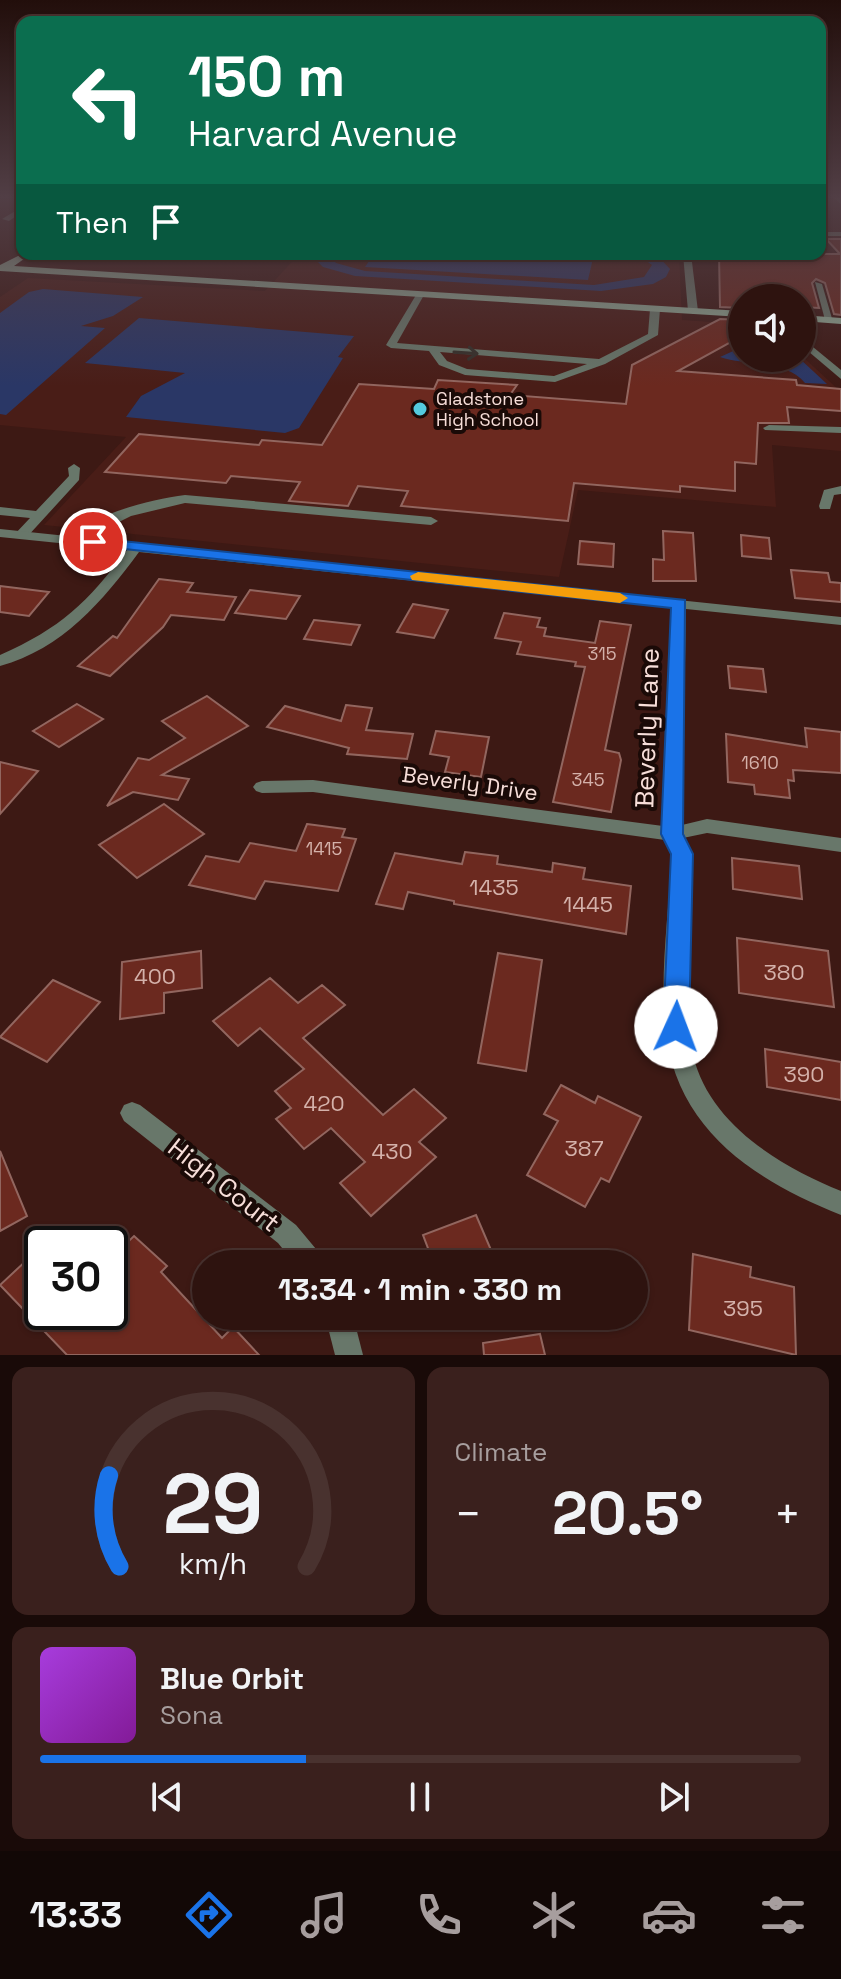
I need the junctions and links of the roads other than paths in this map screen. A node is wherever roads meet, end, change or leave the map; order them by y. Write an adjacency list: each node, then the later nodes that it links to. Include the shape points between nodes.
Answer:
1 (688, 260): 6 (street)
2 (3, 268): 4 (street)
3 (818, 284): 8 (street)
4 (420, 295): 5 (street); 9 (street, via 391,345)
5 (655, 309): 6 (street); 11 (street, via 653,335)
6 (693, 311): 7 (street)
7 (728, 313)
8 (835, 320)
9 (433, 350): 11 (street, one-way to 11); 11 (street, via 443,363 465,372 555,379)
10 (816, 354): 12 (street)
11 (601, 362)
12 (841, 376)
13 (769, 428): 14 (street)
14 (841, 430)
15 (74, 468): 19 (street, via 75,477)
16 (841, 490): 17 (street, via 828,493)
17 (825, 506)
18 (0, 511): 19 (street)
19 (40, 515): 22 (street)
20 (431, 521): 23 (street, via 185,499 97,525)
21 (0, 533): 22 (street)
22 (21, 535): 23 (street)
23 (72, 540): 24 (street)
24 (136, 547): 25 (street); 27 (street, via 75,622)
25 (679, 604): 26 (street); 29 (street, Beverly Lane)
26 (841, 621)
27 (0, 661)
28 (262, 787): 29 (street, Beverly Drive, via 313,786)
29 (672, 834): 30 (street, Beverly Drive, via 707,826); 32 (street, Beverly Lane, via 682,854 676,1027 692,1089 710,1119 747,1152 772,1171)
30 (841, 845)
31 (132, 1113): 33 (street, High Court)
32 (841, 1203)
33 (300, 1250)
34 (343, 1330): 35 (street)
35 (349, 1355)

